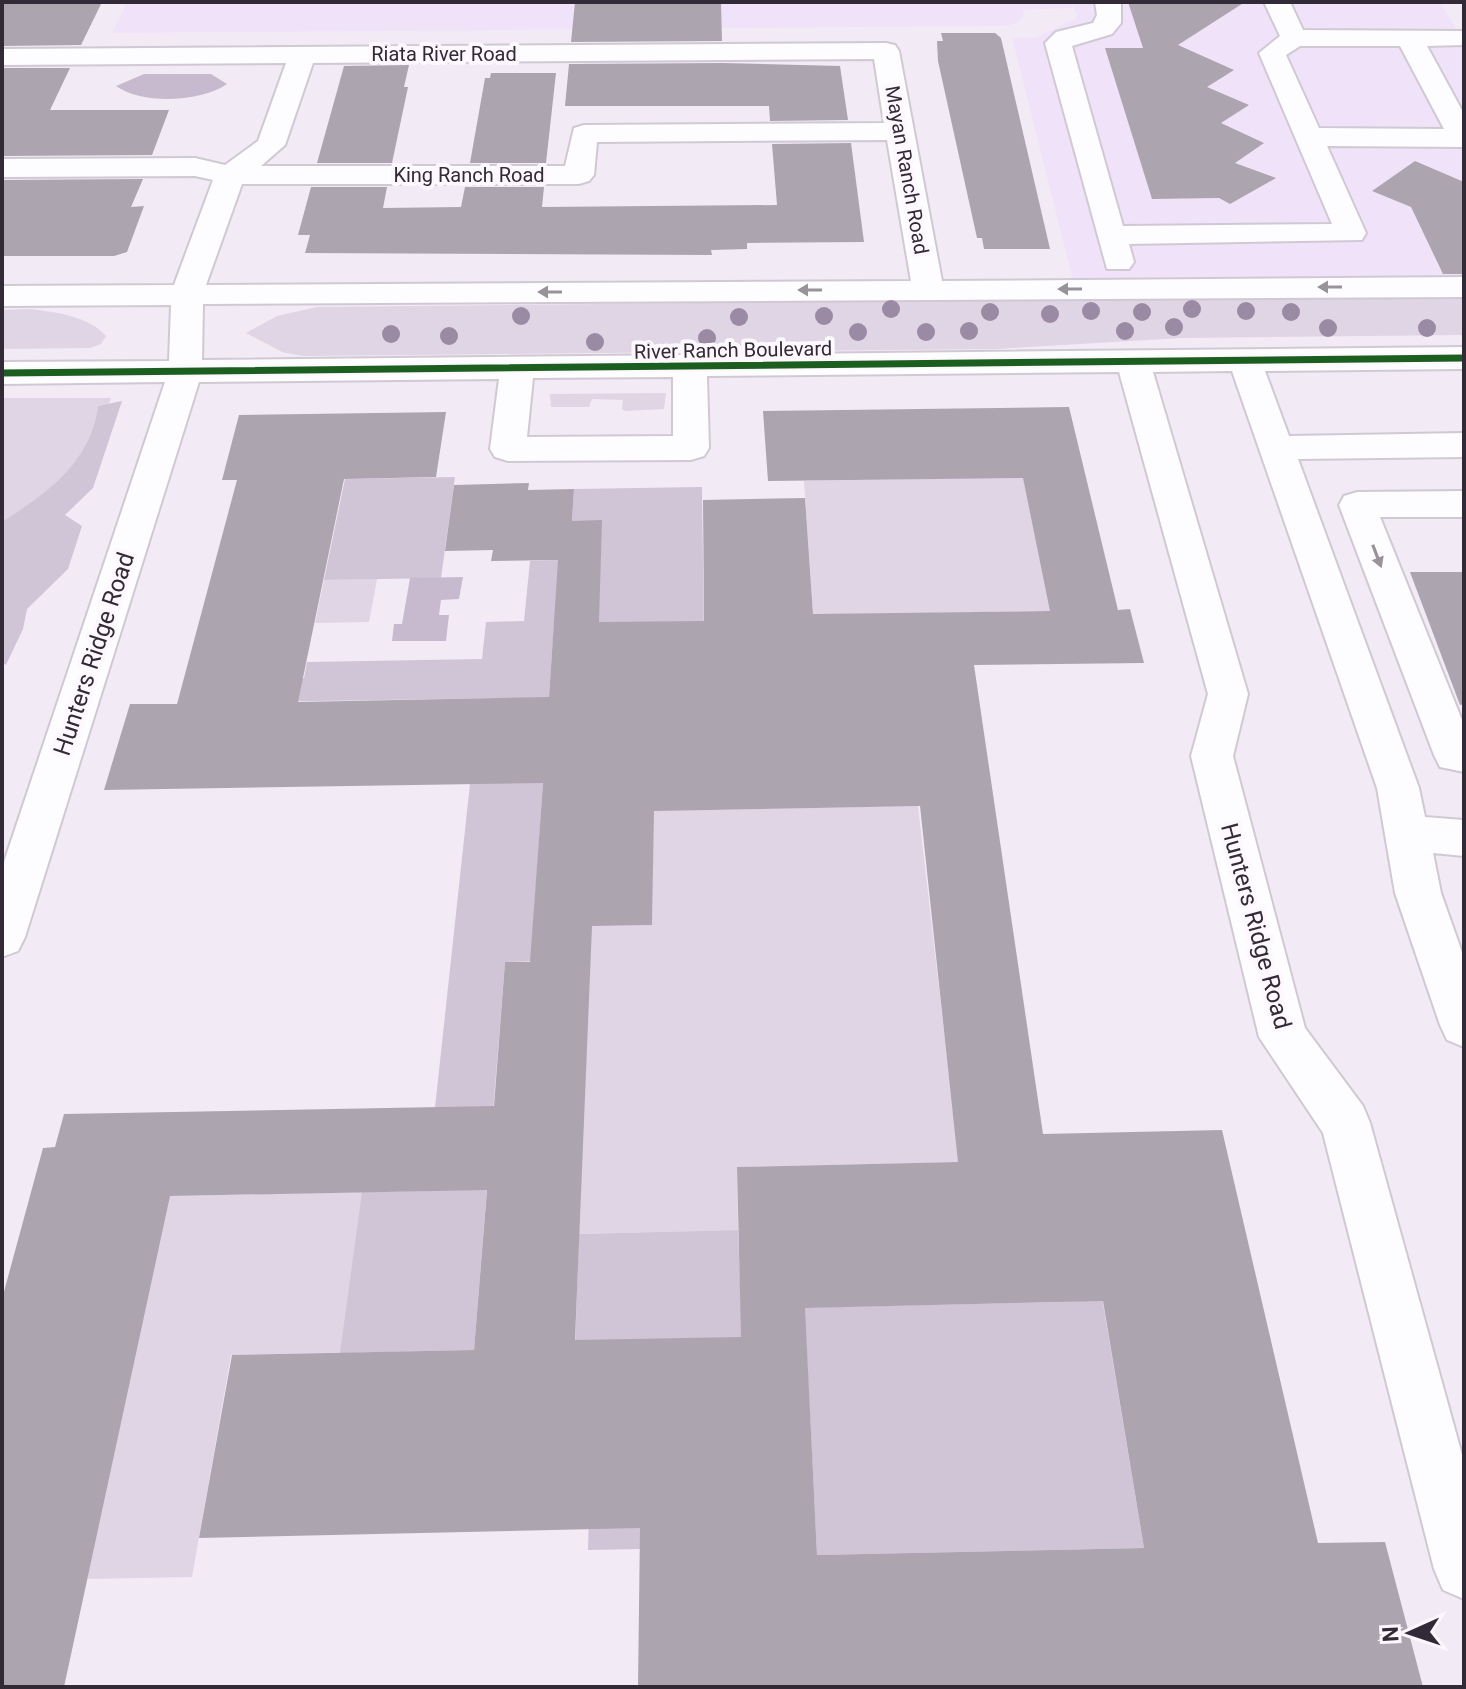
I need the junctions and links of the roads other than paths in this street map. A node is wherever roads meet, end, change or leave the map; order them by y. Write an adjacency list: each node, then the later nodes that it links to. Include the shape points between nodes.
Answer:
1 (1108, 2): 16 (street, via 1109,23 1058,43)
2 (1277, 2): 4 (street)
3 (1448, 14): 6 (street)
4 (1294, 38): 5 (street); 11 (street, via 1272,53)
5 (1409, 38): 6 (street); 12 (street)
6 (1463, 39)
7 (886, 51): 8 (street, Riata River Road); 10 (street, Mayan Ranch Road)
8 (302, 55): 9 (street, Riata River Road); 14 (street, via 271,145)
9 (2, 57)
10 (900, 131): 14 (street, King Ranch Road, via 584,134 579,175); 20 (street, Mayan Ranch Road)
11 (1308, 137): 12 (street); 15 (street)
12 (1464, 138)
13 (2, 168): 14 (street, King Ranch Road, via 195,167)
14 (230, 175): 21 (street, Hunters Ridge Road)
15 (1351, 233): 16 (street); 17 (street)
16 (1111, 235): 19 (street)
17 (1375, 287): 18 (street); 19 (street, one-way to 19)
18 (1464, 287)
19 (1125, 288): 20 (street, one-way to 20)
20 (928, 289): 21 (street, one-way to 21)
21 (187, 294): 22 (street); 28 (street, Hunters Ridge Road)
22 (2, 296)
23 (1464, 358): 24 (street, River Ranch Boulevard)
24 (1245, 361): 25 (street, River Ranch Boulevard); 31 (street)
25 (1133, 362): 26 (street, River Ranch Boulevard); 42 (street, Hunters Ridge Road, via 1228,694 1212,756 1283,1037 1345,1123)
26 (690, 366): 27 (street, River Ranch Boulevard); 27 (street, via 691,448 508,449)
27 (517, 368): 28 (street, River Ranch Boulevard)
28 (185, 372): 29 (street, River Ranch Boulevard); 39 (street, Hunters Ridge Road)
29 (2, 373)
30 (1464, 445): 31 (street)
31 (1276, 448): 32 (street)
32 (1296, 504): 34 (street); 36 (street)
33 (1464, 504): 34 (street)
34 (1357, 505): 35 (street, one-way to 35)
35 (1460, 755): 36 (street)
36 (1398, 788): 37 (street)
37 (1407, 833): 38 (street); 40 (street, via 1418,893)
38 (1464, 838)
39 (2, 937)
40 (1453, 959): 41 (street)
41 (1464, 1025)
42 (1464, 1569)

